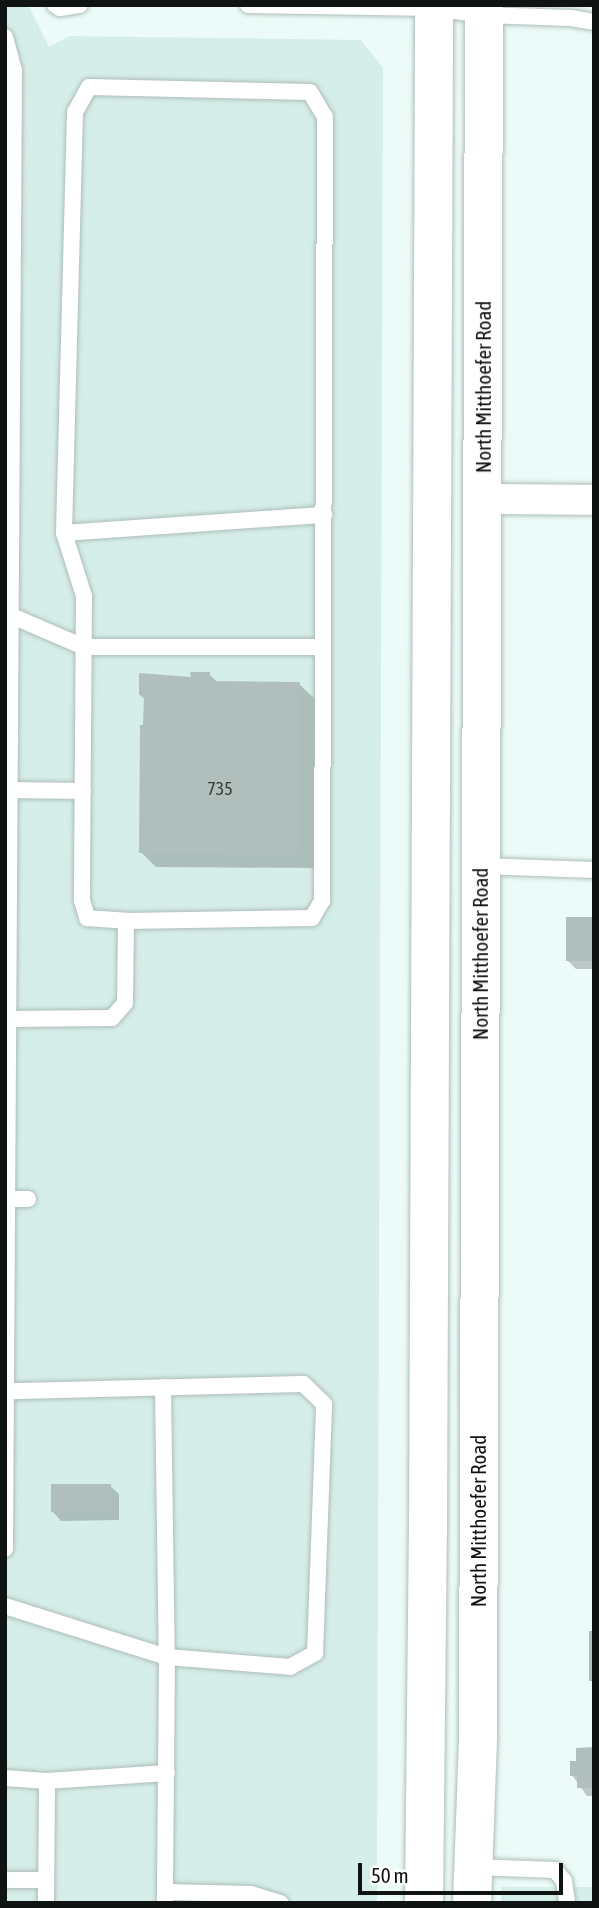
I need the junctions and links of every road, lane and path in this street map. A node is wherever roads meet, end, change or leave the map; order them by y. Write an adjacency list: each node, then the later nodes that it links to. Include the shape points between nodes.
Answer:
1 (55, 5): 2 (lane)
2 (80, 5)
3 (248, 5): 4 (lane)
4 (434, 6): 5 (lane); 33 (main road)
5 (484, 10): 6 (lane); 9 (main road, North Mitthoefer Road)
6 (594, 22)
7 (5, 37): 8 (lane, via 13,69)
8 (9, 197): 13 (lane)
9 (482, 499): 10 (street); 18 (main road, North Mitthoefer Road)
10 (594, 500)
11 (324, 515): 12 (lane); 12 (lane, via 325,117 310,92 89,87 75,112); 15 (lane)
12 (64, 533): 14 (lane, via 84,596)
13 (12, 616): 14 (lane); 16 (lane)
14 (83, 647): 15 (lane); 17 (lane)
15 (323, 647): 20 (lane, via 322,901 312,918)
16 (11, 790): 17 (lane); 21 (lane)
17 (83, 791): 20 (lane, via 82,900 87,918)
18 (480, 866): 19 (lane); 39 (main road, North Mitthoefer Road, via 478,1736)
19 (594, 870)
20 (126, 921): 22 (lane, via 125,1003 112,1018)
21 (8, 957): 22 (lane)
22 (10, 1019): 23 (lane)
23 (8, 1085): 24 (lane)
24 (9, 1199): 25 (lane); 27 (lane)
25 (28, 1199)
26 (163, 1387): 27 (lane); 32 (lane); 32 (lane, via 303,1384 324,1404 315,1653 290,1667)
27 (7, 1391): 28 (lane)
28 (6, 1429): 29 (lane)
29 (6, 1498): 30 (lane)
30 (5, 1549)
31 (5, 1606): 32 (lane)
32 (167, 1657): 34 (lane)
33 (426, 1717): 39 (main road, via 450,1752 450,1849); 43 (main road)
34 (167, 1773): 36 (lane); 40 (lane)
35 (5, 1777): 36 (lane)
36 (47, 1780): 38 (lane)
37 (5, 1880): 38 (lane)
38 (46, 1880): 41 (lane)
39 (473, 1885): 44 (lane, via 555,1871 565,1881)
40 (166, 1897): 42 (lane, via 251,1894)
41 (46, 1903)
42 (281, 1903)
43 (424, 1903)
44 (567, 1903)

